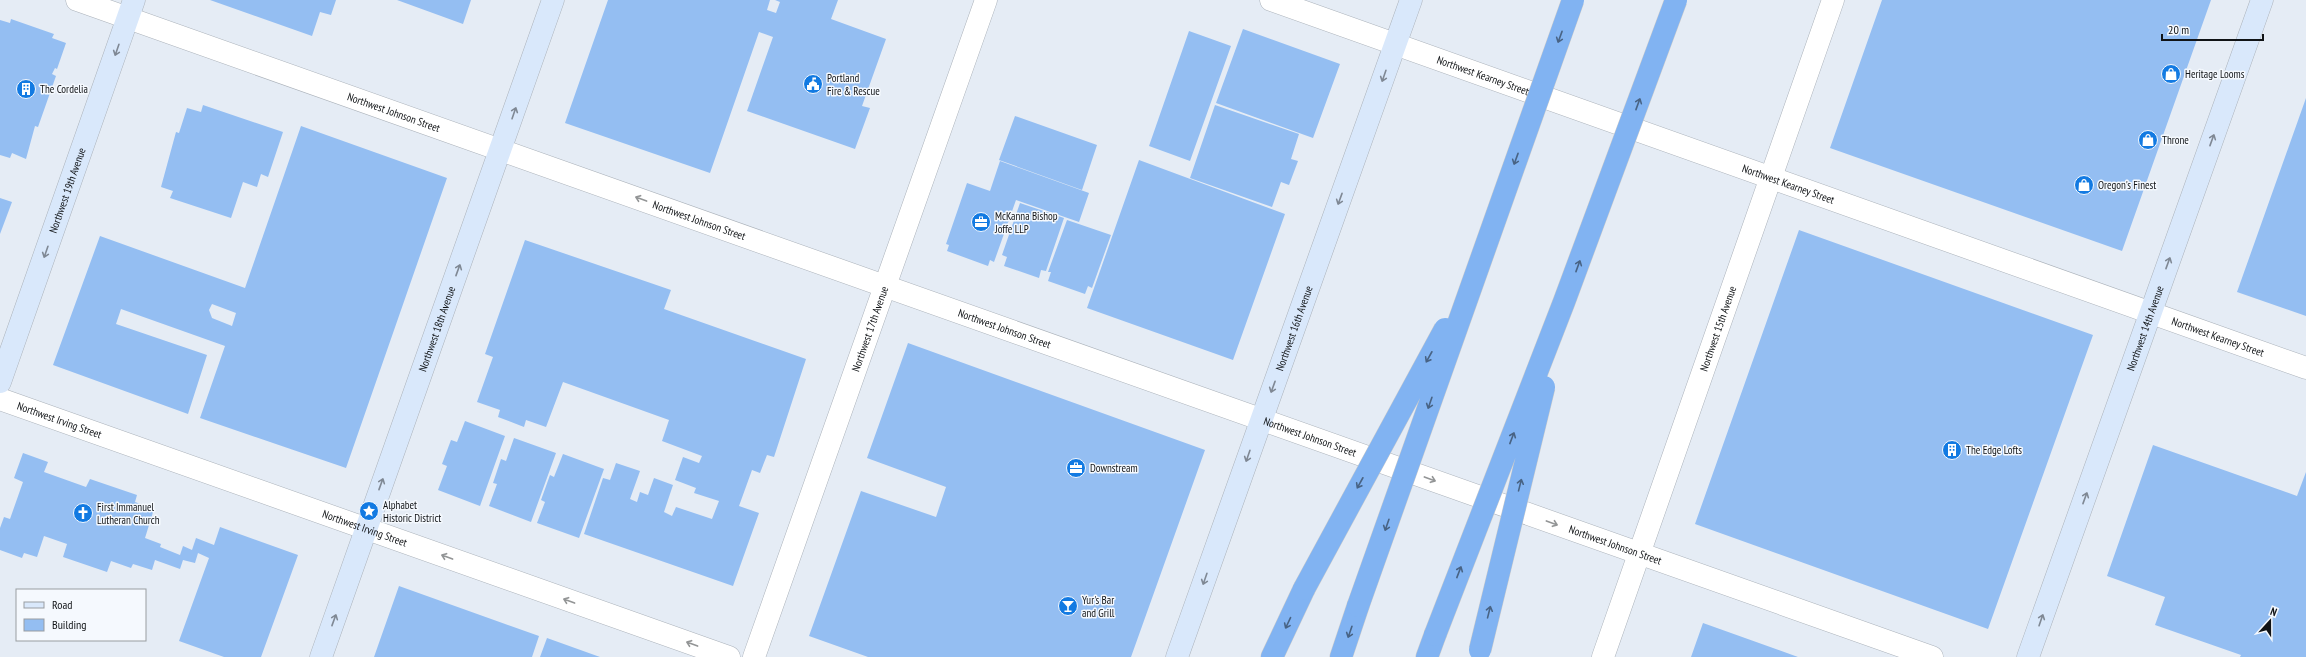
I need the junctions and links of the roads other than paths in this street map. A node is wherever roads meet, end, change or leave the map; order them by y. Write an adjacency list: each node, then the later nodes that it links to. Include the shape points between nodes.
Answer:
1 (77, 0): 10 (street, Northwest Johnson Street)
2 (553, 0): 12 (main road, Northwest 18th Avenue, one-way to 2)
3 (986, 0): 15 (street, Northwest 17th Avenue)
4 (1271, 0): 11 (street, Northwest Kearney Street)
5 (1411, 0): 11 (main road, Northwest 16th Avenue)
6 (1573, 0): 14 (highway, one-way to 14, bridge)
7 (1676, 0): 16 (highway, one-way to 7, bridge)
8 (1833, 0): 13 (street, Northwest 15th Avenue)
9 (2262, 0): 17 (main road, Northwest 14th Avenue, one-way to 9)
10 (131, 9): 12 (street, Northwest Johnson Street); 19 (main road, Northwest 19th Avenue, one-way to 19)
11 (1395, 44): 13 (street, Northwest Kearney Street); 21 (main road, Northwest 16th Avenue, one-way to 21)
12 (501, 150): 15 (street, Northwest Johnson Street, one-way to 12); 22 (main road, Northwest 18th Avenue, one-way to 12)
13 (1770, 178): 17 (street, Northwest Kearney Street); 23 (street, Northwest 15th Avenue)
14 (1475, 273): 29 (highway, one-way to 29, bridge, via 1304,589); 30 (highway, one-way to 30, bridge)
15 (885, 286): 21 (street, Northwest Johnson Street); 27 (street, Northwest 17th Avenue)
16 (1564, 302): 24 (highway, one-way to 16, bridge); 31 (highway, one-way to 16, bridge)
17 (2150, 313): 18 (street, Northwest Kearney Street); 34 (main road, Northwest 14th Avenue, one-way to 17)
18 (2306, 368)
19 (0, 382)
20 (0, 399): 22 (street, Northwest Irving Street)
21 (1261, 419): 23 (street, Northwest Johnson Street, one-way to 23); 28 (main road, Northwest 16th Avenue, one-way to 28)
22 (366, 528): 25 (main road, Northwest 18th Avenue, one-way to 22); 26 (street, Northwest Irving Street, one-way to 22)
23 (1640, 554): 32 (street, Northwest 15th Avenue); 33 (street, Northwest Johnson Street)
24 (1479, 653)
25 (321, 657)
26 (729, 657)
27 (754, 657)
28 (1177, 657)
29 (1272, 657)
30 (1341, 657)
31 (1427, 657)
32 (1603, 657)
33 (1932, 657)
34 (2028, 657)

